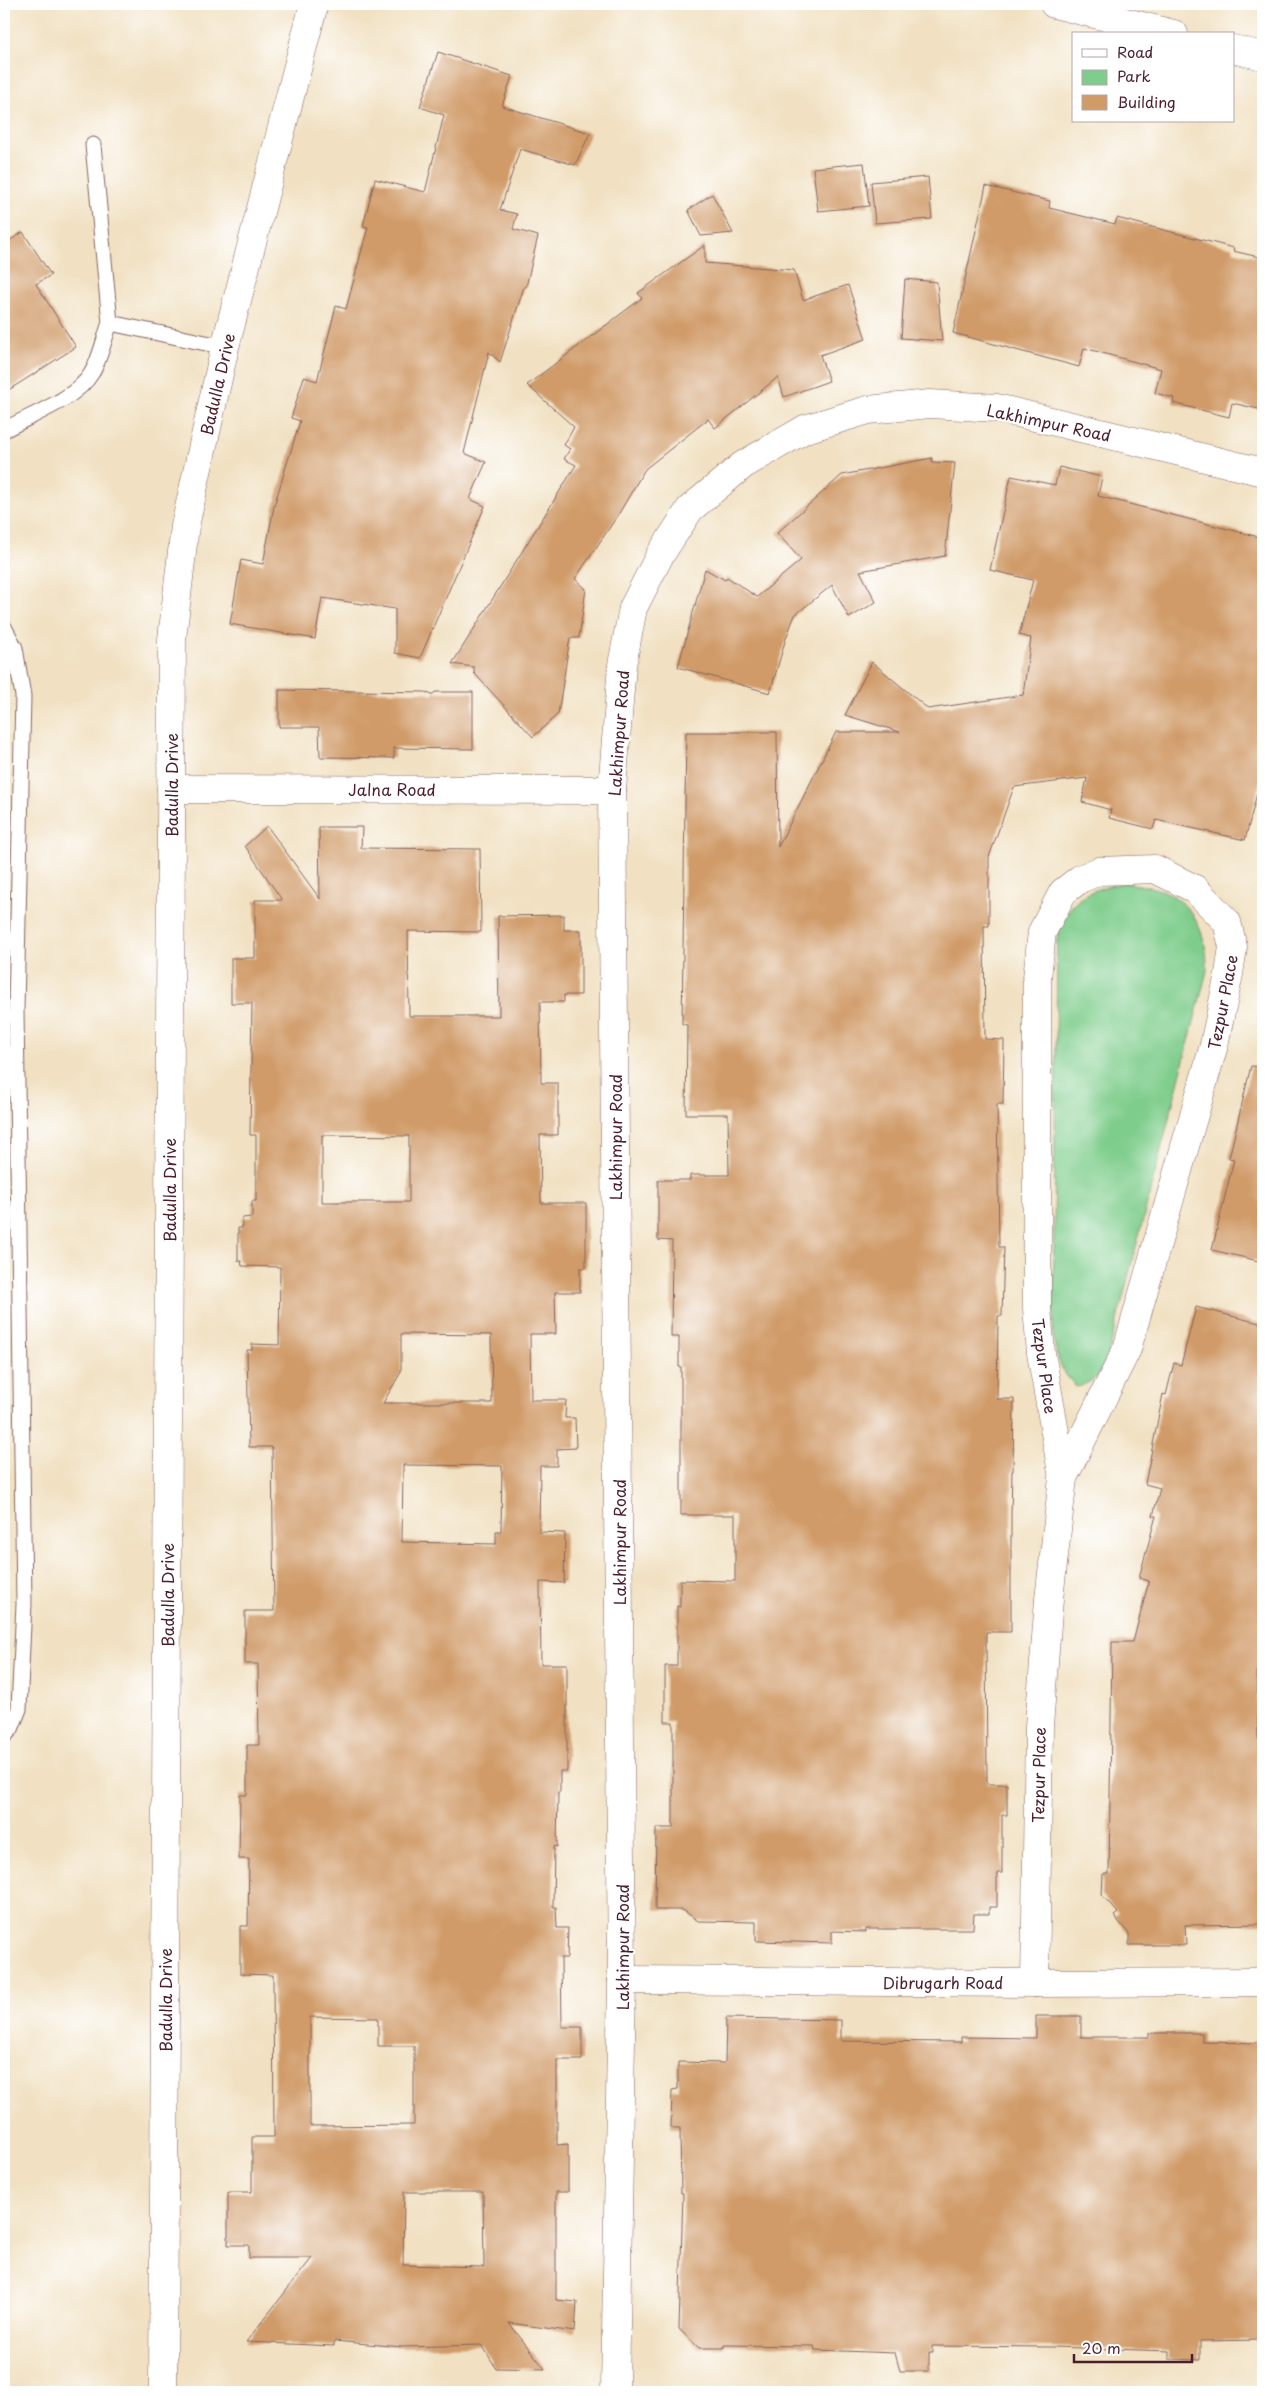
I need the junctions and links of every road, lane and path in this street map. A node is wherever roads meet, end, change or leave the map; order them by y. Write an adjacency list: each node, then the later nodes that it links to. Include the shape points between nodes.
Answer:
1 (314, 4): 8 (street, Badulla Drive)
2 (1054, 4): 3 (street)
3 (1166, 32)
4 (1234, 49): 5 (street)
5 (1263, 56)
6 (93, 145): 7 (lane)
7 (110, 323): 8 (lane); 9 (lane, via 92,374 83,384 73,393)
8 (225, 347): 12 (street, Badulla Drive, via 185,526 172,639)
9 (4, 430)
10 (1263, 472): 13 (street, Lakhimpur Road, via 997,408 930,404 868,410 804,429 743,465 690,509 660,555 633,608 622,665)
11 (4, 627): 14 (lane, via 15,648 23,696 16,1009)
12 (171, 789): 13 (street, Jalna Road); 20 (street, Badulla Drive)
13 (612, 790): 17 (street, Lakhimpur Road)
14 (10, 1070): 16 (lane, via 24,1604 19,1709 11,1729)
15 (1063, 1478): 15 (street, Tezpur Place, via 1041,1353 1037,1308 1037,978 1042,932 1063,892 1080,880 1099,872 1155,869 1195,889 1227,922 1233,947 1229,974 1214,1046 1127,1349); 19 (street, Tezpur Place, via 1039,1726)
16 (4, 1736)
17 (622, 1980): 19 (street, Dibrugarh Road); 21 (street, Lakhimpur Road)
18 (1263, 1982): 19 (street, Dibrugarh Road)
19 (1035, 1983)
20 (162, 2392)
21 (615, 2392)

